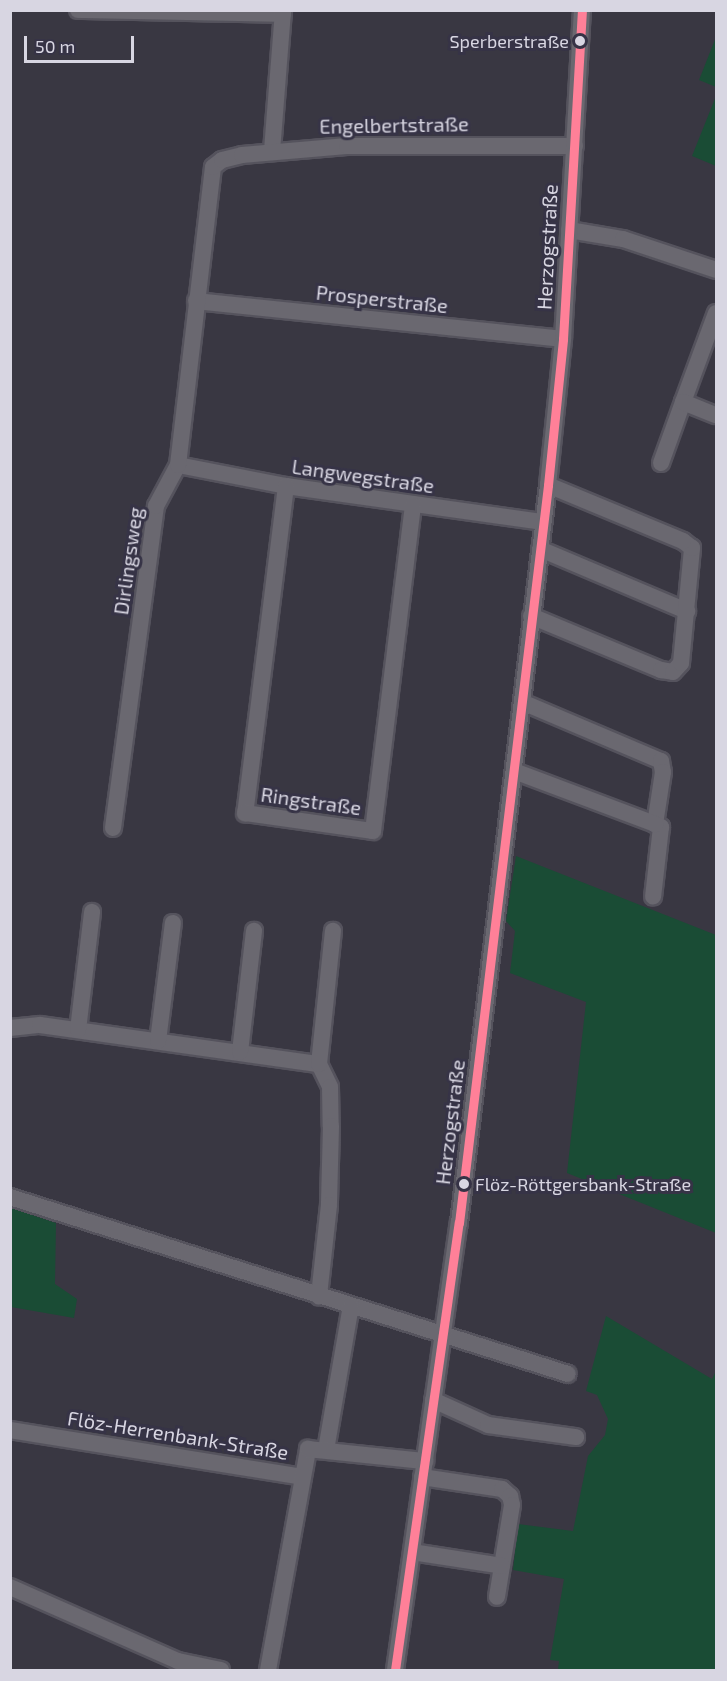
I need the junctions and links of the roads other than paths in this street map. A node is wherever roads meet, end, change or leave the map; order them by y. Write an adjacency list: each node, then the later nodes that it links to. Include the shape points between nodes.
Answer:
1 (78, 10): 3 (street)
2 (582, 10): 4 (street, Herzogstraße)
3 (283, 12): 5 (street)
4 (574, 146): 5 (street, Engelbertstraße, via 436,143); 7 (street, Herzogstraße)
5 (272, 151): 6 (street, Engelbertstraße, via 234,156)
6 (216, 163): 9 (street, Dirlingsweg, via 211,172)
7 (569, 230): 8 (street, via 623,239); 11 (street, Herzogstraße)
8 (717, 270)
9 (196, 301): 11 (street, Prosperstraße); 15 (street, Dirlingsweg)
10 (717, 313): 12 (street)
11 (563, 339): 16 (street, Herzogstraße)
12 (683, 402): 13 (street); 14 (street)
13 (717, 415)
14 (661, 463)
15 (178, 465): 17 (street, Langwegstraße); 26 (street, Dirlingsweg, via 156,506)
16 (548, 485): 19 (street, Herzogstraße); 21 (street, via 688,544 693,557)
17 (286, 486): 18 (street, Langwegstraße); 18 (street, Ringstraße, via 245,813 373,831)
18 (413, 505): 19 (street, Langwegstraße)
19 (543, 522): 20 (street, Herzogstraße)
20 (540, 549): 21 (street); 22 (street, Herzogstraße)
21 (687, 611): 22 (street, via 681,663 670,672)
22 (531, 616): 23 (street, Herzogstraße)
23 (522, 702): 24 (street, Herzogstraße); 25 (street, via 661,760 663,772)
24 (513, 771): 25 (street); 40 (street, Herzogstraße)
25 (654, 824): 27 (street, via 661,827)
26 (113, 828)
27 (653, 897)
28 (92, 912): 33 (street)
29 (173, 923): 34 (street)
30 (254, 931): 35 (street)
31 (333, 931): 36 (street)
32 (10, 1028): 33 (street, via 40,1025)
33 (78, 1029): 34 (street)
34 (158, 1041): 35 (street)
35 (240, 1052): 36 (street)
36 (319, 1064): 38 (street, via 330,1087 331,1126 329,1205)
37 (10, 1197): 38 (street)
38 (319, 1296): 39 (street)
39 (351, 1306): 40 (street); 45 (street)
40 (443, 1336): 41 (street); 42 (street, Herzogstraße)
41 (568, 1374)
42 (433, 1400): 44 (street, via 488,1425); 46 (street, Herzogstraße)
43 (10, 1430): 47 (street, Flöz-Herrenbank-Straße)
44 (576, 1437)
45 (326, 1450): 46 (street); 47 (street, Flöz-Herrenbank-Straße, via 308,1449)
46 (424, 1469): 48 (street, Herzogstraße); 49 (street, via 507,1492 512,1505)
47 (302, 1477): 53 (street)
48 (412, 1552): 49 (street); 54 (street, Herzogstraße)
49 (502, 1566): 51 (street)
50 (10, 1587): 52 (street, via 178,1661)
51 (497, 1597)
52 (221, 1671)
53 (268, 1671)
54 (395, 1671)

